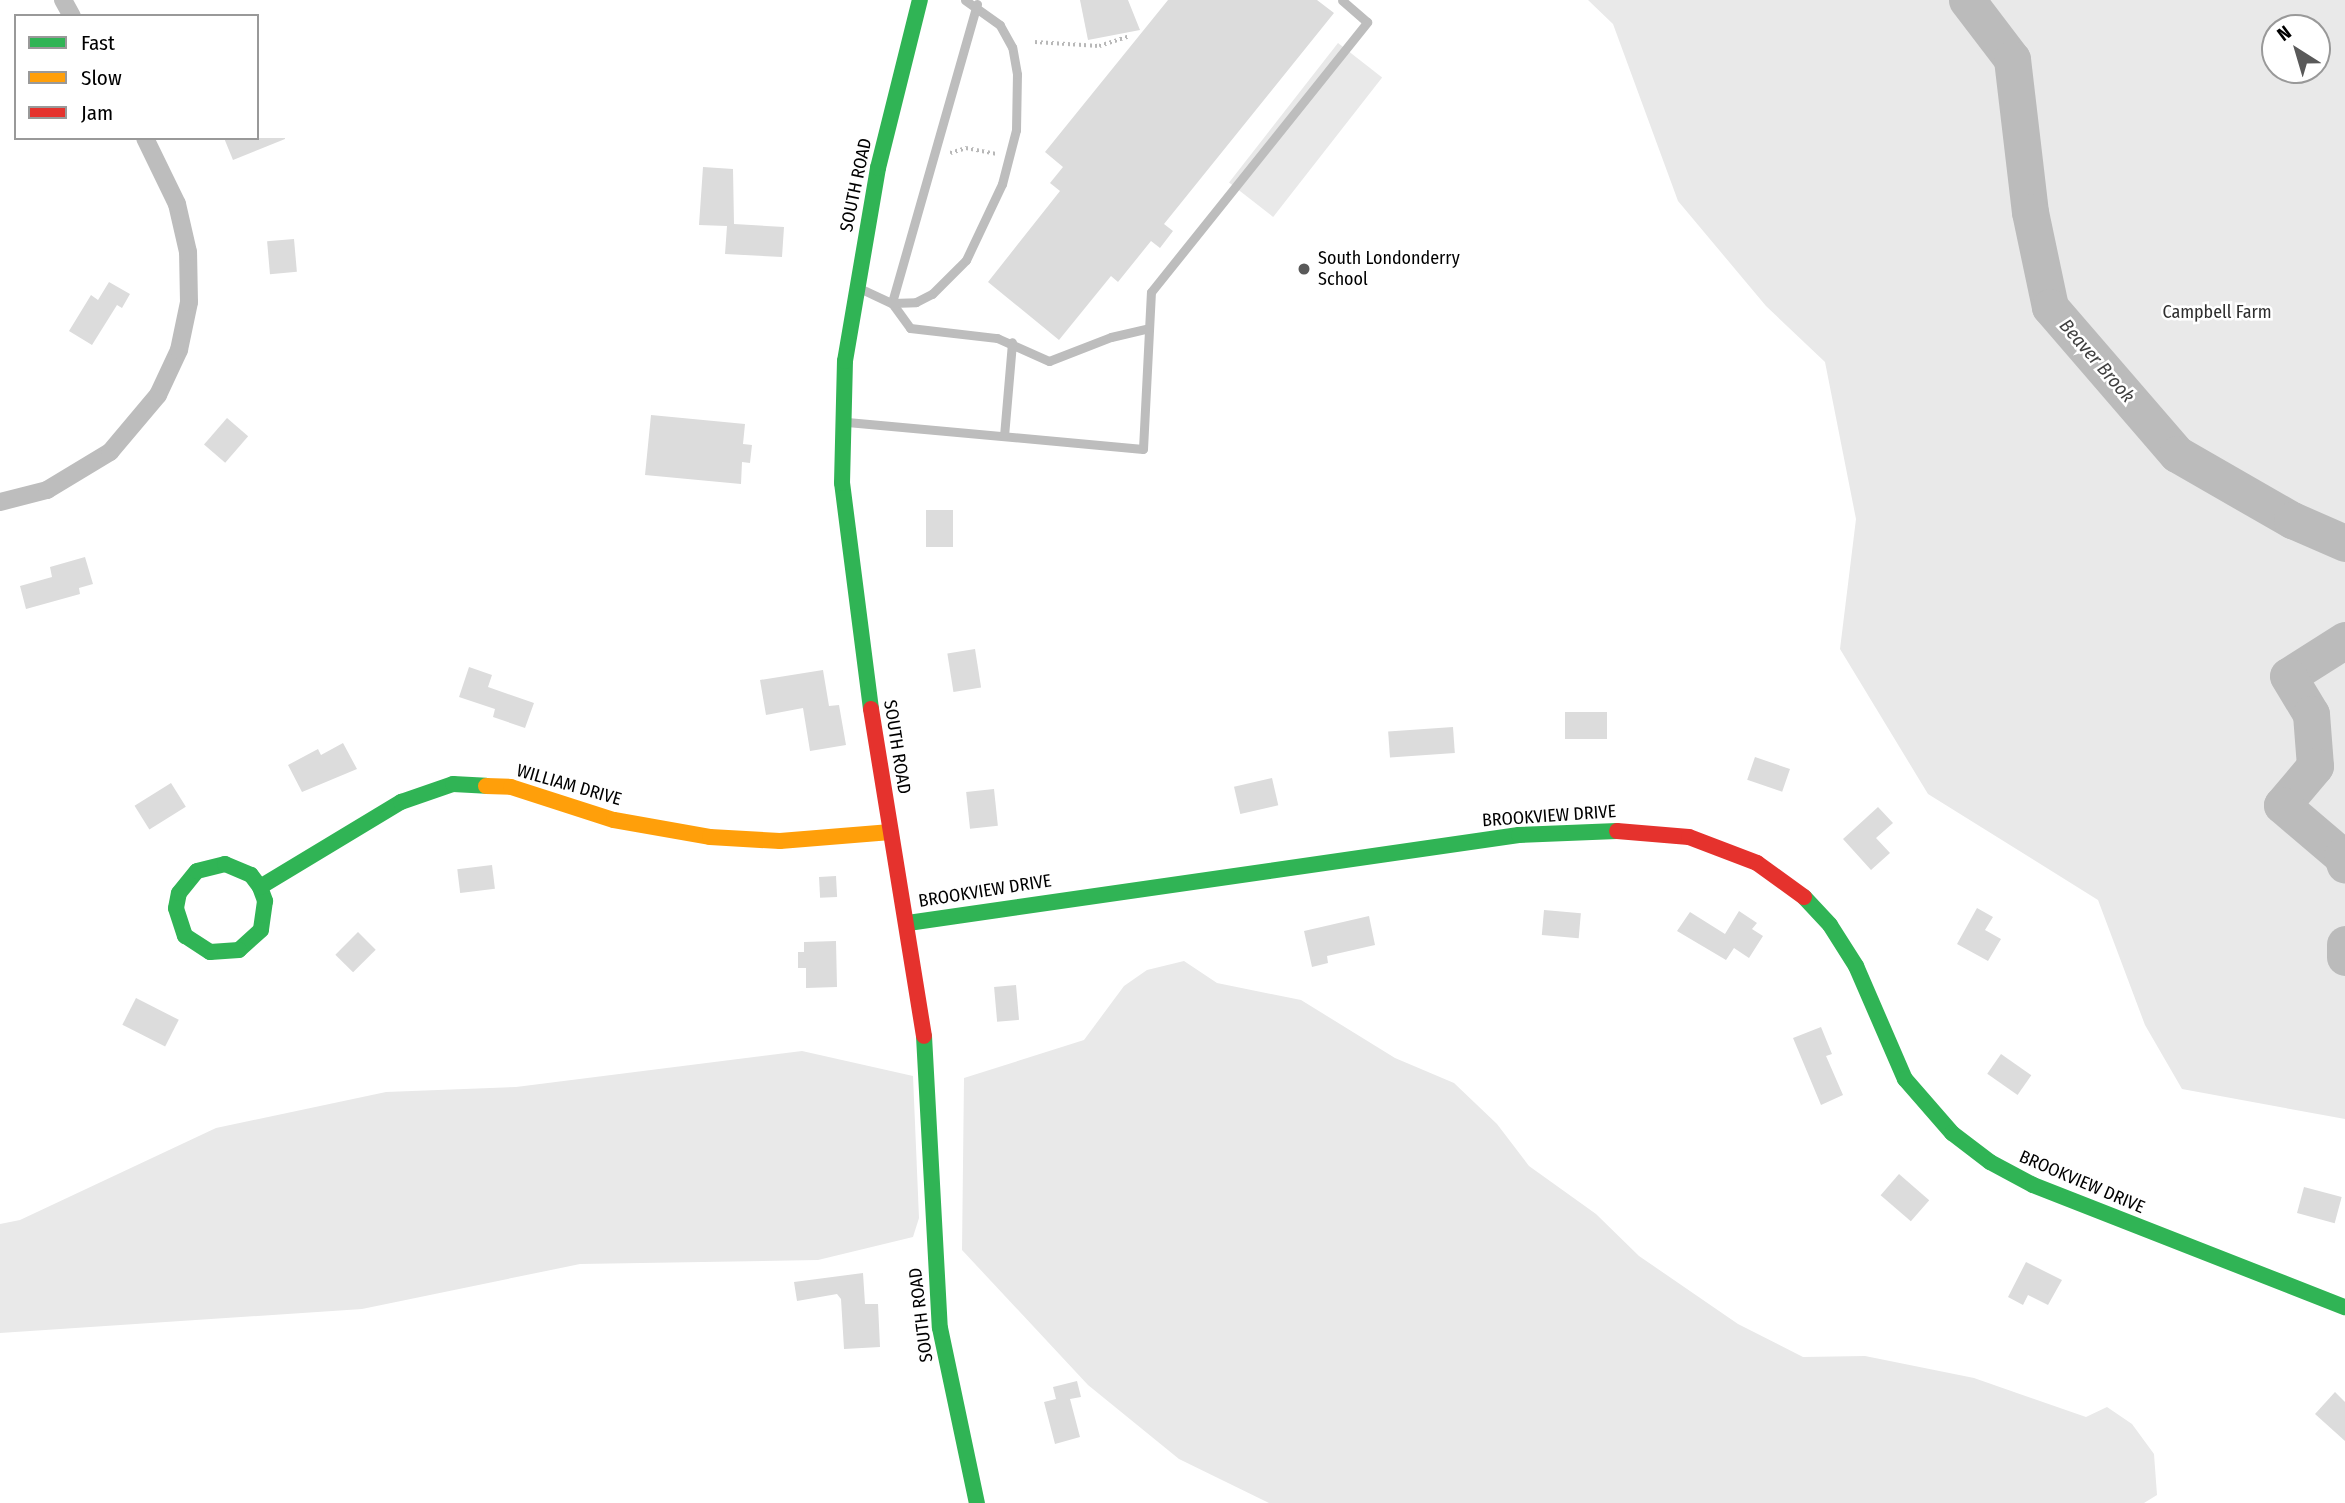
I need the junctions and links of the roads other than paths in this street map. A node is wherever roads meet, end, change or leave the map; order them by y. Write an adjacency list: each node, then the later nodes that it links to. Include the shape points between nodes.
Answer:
1 (920, 0): 6 (street, SOUTH ROAD, via 878,168)
2 (965, 0): 4 (lane)
3 (1342, 0): 8 (lane, via 1367,22 1178,252 1151,292)
4 (977, 4): 7 (lane); 7 (lane, via 1000,25 1012,47 1018,104 1010,159 977,239 958,270 916,302)
5 (146, 140): 12 (street, via 177,204 188,252 187,314 170,373 144,416 110,452 47,489)
6 (856, 286): 7 (lane); 10 (street, SOUTH ROAD, via 845,361)
7 (892, 303): 9 (lane, via 910,328 922,332)
8 (1149, 328): 9 (lane, via 1049,361); 11 (lane, via 1143,449)
9 (1012, 342): 11 (lane)
10 (843, 422): 11 (lane); 13 (street, SOUTH ROAD, via 842,483 862,652)
11 (1004, 436)
12 (0, 502)
13 (891, 832): 14 (street, WILLIAM DRIVE, via 780,841 710,837 614,820 511,787 453,784 401,802); 15 (street, SOUTH ROAD)
14 (260, 887): 14 (street, via 251,875 232,866 210,865 197,871 179,893 178,923 185,936 196,946 217,953 239,950 251,942 265,916)
15 (908, 923): 16 (street, BROOKVIEW DRIVE, via 1519,835 1592,830 1689,837 1757,863 1797,890 1830,925 1857,966 1905,1079 1952,1133 1990,1163 2033,1185); 17 (street, SOUTH ROAD, via 930,1088 940,1328)
16 (2345, 1307)
17 (977, 1503)

